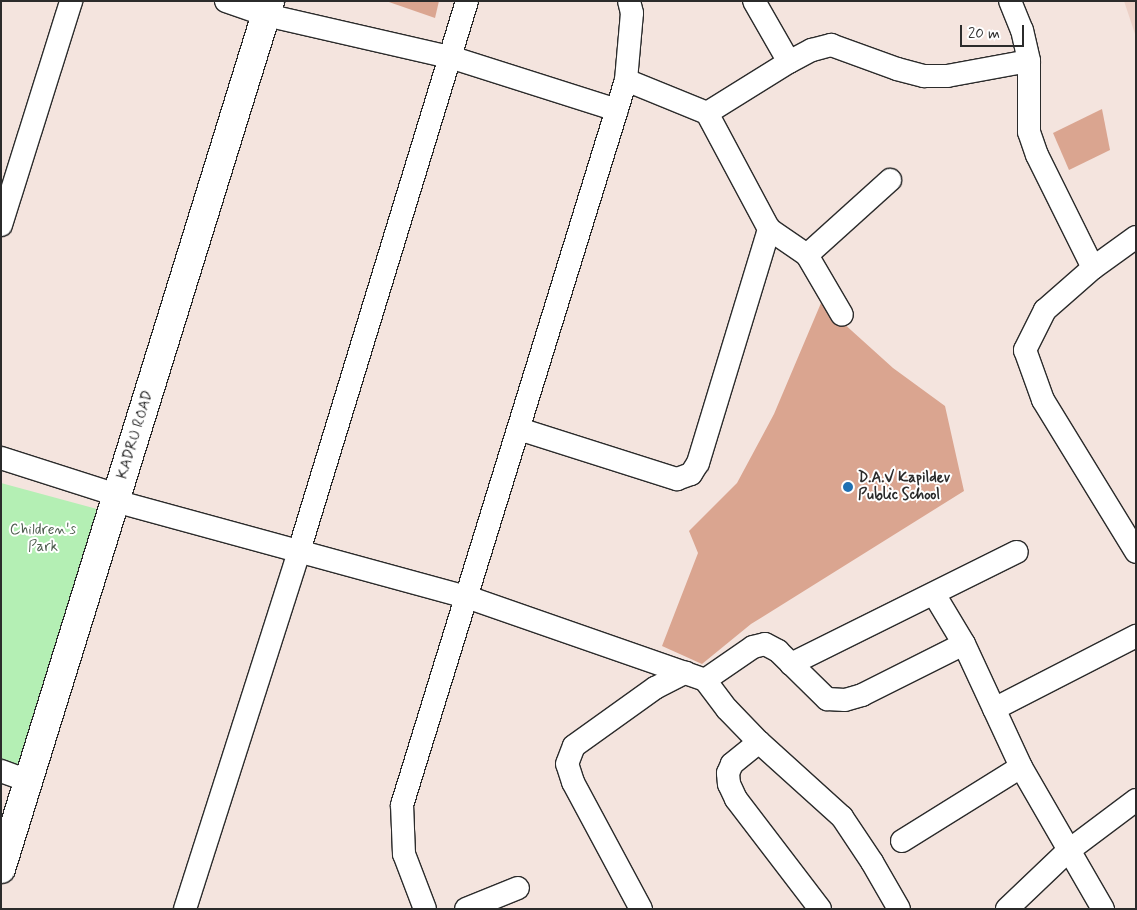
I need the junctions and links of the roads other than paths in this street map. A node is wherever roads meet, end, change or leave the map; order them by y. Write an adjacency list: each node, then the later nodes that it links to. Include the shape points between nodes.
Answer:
1 (71, 1): 15 (street)
2 (226, 1): 7 (street)
3 (467, 1): 8 (street)
4 (629, 1): 11 (street, via 632,13)
5 (754, 1): 10 (street)
6 (1010, 1): 9 (street, via 1022,30)
7 (268, 8): 8 (street); 23 (main road, KADRU ROAD)
8 (450, 58): 12 (street); 24 (street)
9 (1028, 61): 10 (street, via 947,76 924,76 831,45); 19 (street, via 1029,132)
10 (789, 62): 13 (street)
11 (626, 80): 12 (street); 13 (street)
12 (617, 110): 21 (street)
13 (707, 113): 16 (street)
14 (890, 180): 18 (street)
15 (1, 225)
16 (769, 229): 18 (street); 21 (street, via 698,463 691,474 677,479)
17 (1136, 237): 19 (street)
18 (807, 255): 20 (street)
19 (1093, 268): 26 (street, via 1045,310 1025,350 1043,400)
20 (842, 315)
21 (519, 429): 28 (street)
22 (1, 458): 23 (street)
23 (116, 498): 24 (street); 37 (main road, KADRU ROAD)
24 (299, 552): 28 (street); 43 (street)
25 (1017, 552): 27 (street)
26 (1136, 552)
27 (934, 594): 30 (street); 31 (street)
28 (467, 597): 32 (street); 44 (street, via 402,805 404,854)
29 (1136, 636): 33 (street)
30 (964, 644): 31 (street, via 862,696 845,700 827,699); 33 (street)
31 (791, 664): 32 (street, via 765,644)
32 (695, 677): 34 (street); 46 (street, via 655,688 574,746 567,764 573,782)
33 (994, 709): 35 (street)
34 (759, 742): 47 (street, via 732,764 728,773 729,784 736,800); 48 (street, via 842,817)
35 (1021, 767): 39 (street); 40 (street)
36 (1, 771): 37 (street)
37 (29, 781): 41 (main road, KADRU ROAD)
38 (1136, 800): 40 (street)
39 (902, 841)
40 (1068, 851): 49 (street); 50 (street)
41 (1, 869)
42 (518, 888): 45 (street)
43 (185, 909)
44 (425, 909)
45 (466, 909)
46 (641, 909)
47 (820, 909)
48 (899, 909)
49 (1007, 909)
50 (1102, 909)

